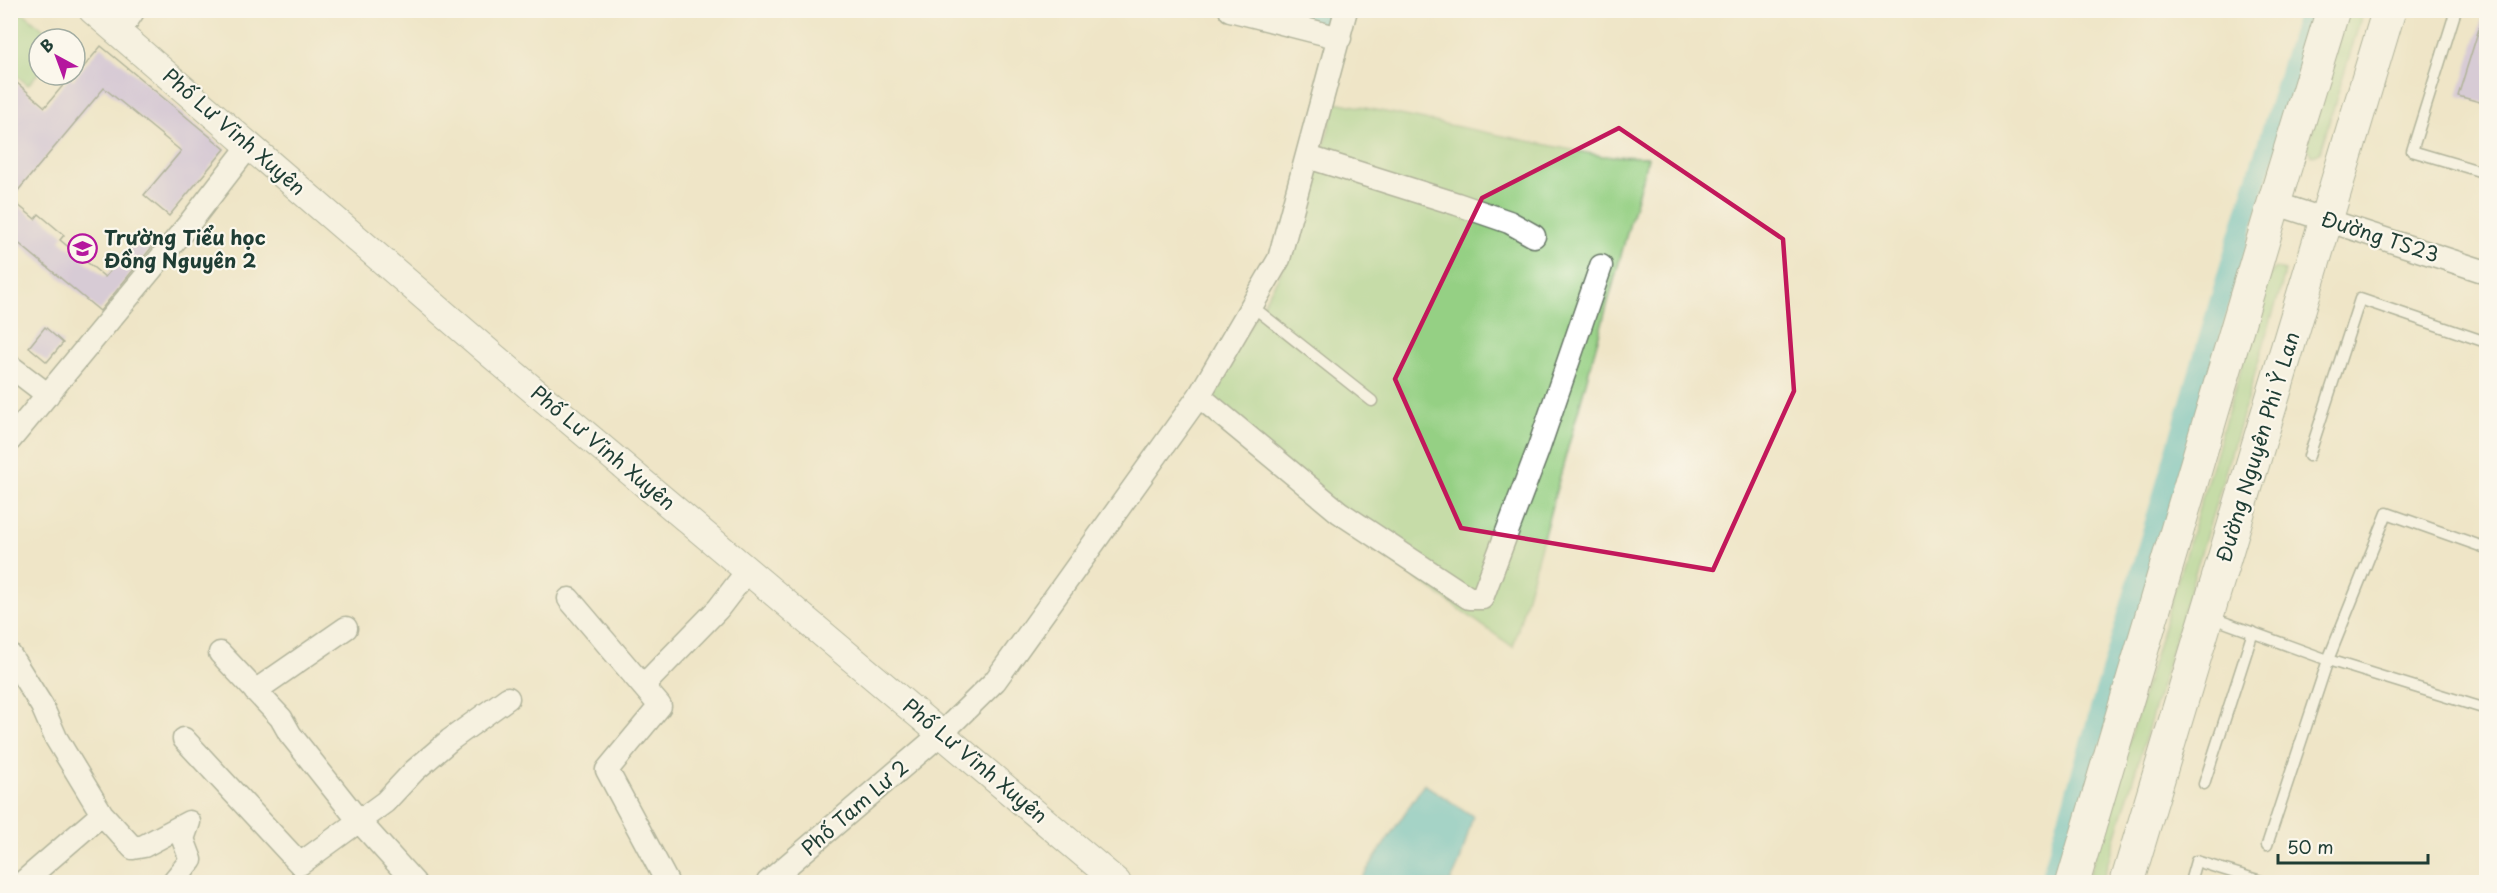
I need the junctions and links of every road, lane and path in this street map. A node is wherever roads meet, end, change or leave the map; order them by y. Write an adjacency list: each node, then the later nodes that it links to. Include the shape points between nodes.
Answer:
1 (92, 10): 8 (street, Phố Lư Vĩnh Xuyên)
2 (134, 10): 8 (street)
3 (1230, 10): 7 (street)
4 (2333, 10): 12 (main road)
5 (2389, 10): 13 (main road, Đường Nguyên Phi Ỷ Lan)
6 (2456, 10): 11 (lane, via 2412,151)
7 (1344, 22): 10 (street, Phố Tam Lư 2)
8 (119, 33): 9 (street, Phố Lư Vĩnh Xuyên)
9 (249, 146): 20 (street); 26 (street, Phố Lư Vĩnh Xuyên)
10 (1308, 157): 14 (street, via 1509,222); 17 (street, Phố Tam Lư 2, via 1279,259)
11 (2487, 173)
12 (2274, 202): 13 (street, Đường TS23); 50 (main road)
13 (2327, 220): 16 (street, Đường TS23); 28 (main road, Đường Nguyên Phi Ỷ Lan)
14 (1534, 236)
15 (1601, 266): 21 (street, via 1482,598 1469,598 1339,512)
16 (2487, 272)
17 (1252, 306): 21 (street, Phố Tam Lư 2); 22 (lane)
18 (2487, 342): 24 (lane, via 2360,299)
19 (10, 366): 20 (street)
20 (48, 395): 23 (street)
21 (1199, 396): 38 (street, Phố Tam Lư 2, via 995,681)
22 (1372, 401)
23 (10, 440)
24 (2309, 456)
25 (2487, 548): 33 (lane, via 2387,513)
26 (748, 570): 34 (street, via 718,609); 38 (street, Phố Lư Vĩnh Xuyên)
27 (569, 599): 34 (street)
28 (2207, 616): 30 (lane); 51 (main road, Đường Nguyên Phi Ỷ Lan)
29 (346, 628): 35 (street)
30 (2253, 632): 33 (lane); 40 (lane)
31 (220, 653): 35 (street)
32 (10, 655): 41 (street)
33 (2328, 660): 37 (lane); 43 (lane)
34 (643, 686): 47 (street, via 660,706 607,770)
35 (255, 691): 42 (street)
36 (508, 698): 42 (street, via 450,740 385,802)
37 (2487, 709)
38 (942, 733): 48 (street, Phố Tam Lư 2); 49 (street, Phố Lư Vĩnh Xuyên)
39 (184, 739): 42 (street, via 300,864)
40 (2204, 784)
41 (102, 814): 44 (street); 45 (street, via 133,848 189,822 183,839 191,860)
42 (359, 821): 46 (street)
43 (2266, 845)
44 (23, 882)
45 (172, 882)
46 (414, 882)
47 (667, 882)
48 (768, 882)
49 (1117, 882)
50 (2073, 882)
51 (2127, 882)
52 (2190, 882): 53 (lane, via 2196,861)
53 (2264, 882)

